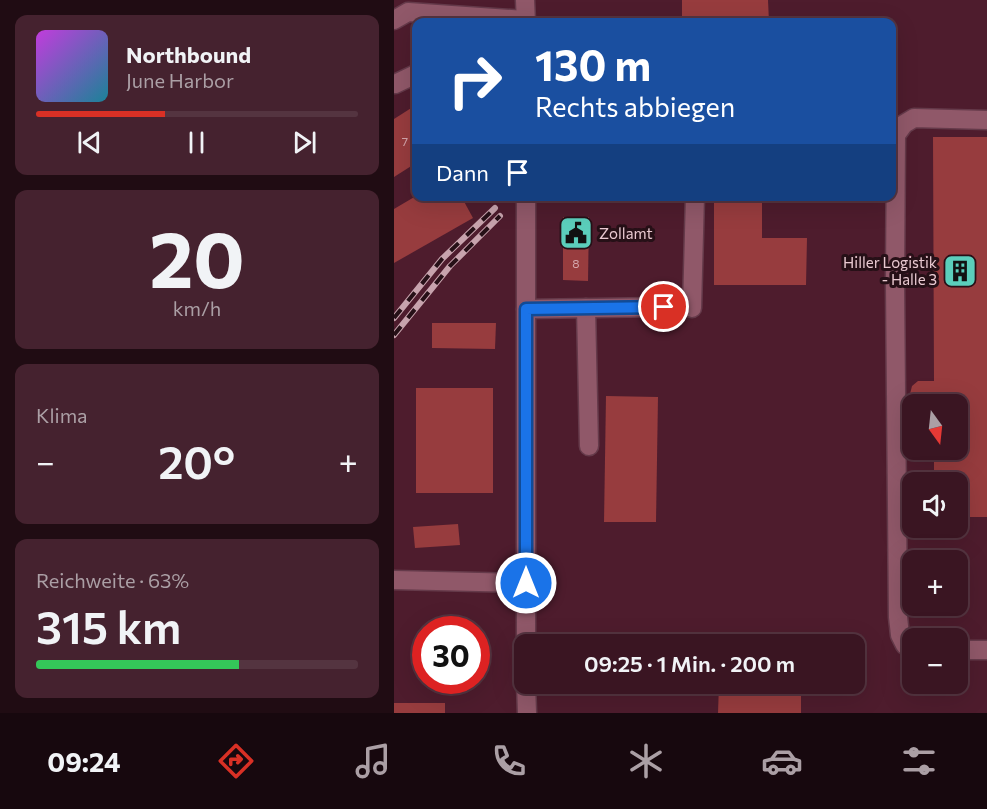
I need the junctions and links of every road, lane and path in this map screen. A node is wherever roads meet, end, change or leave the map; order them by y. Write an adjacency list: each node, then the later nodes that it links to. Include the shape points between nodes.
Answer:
1 (525, 0): 3 (street)
2 (487, 18): 4 (street, via 408,12)
3 (526, 18)
4 (394, 20)
5 (412, 76): 6 (street)
6 (395, 84)
7 (986, 120): 8 (street, via 914,118)
8 (896, 135)
9 (526, 201): 15 (street)
10 (696, 201): 14 (street)
11 (896, 201): 20 (street, via 898,617)
12 (664, 307): 13 (street)
13 (586, 308): 15 (street); 16 (street)
14 (692, 308)
15 (526, 309): 18 (street)
16 (589, 446)
17 (394, 580): 18 (street)
18 (526, 583): 19 (street)
19 (526, 634)
20 (902, 639)
21 (968, 650): 22 (street)
22 (986, 650)
23 (526, 694): 24 (street)
24 (526, 713)

